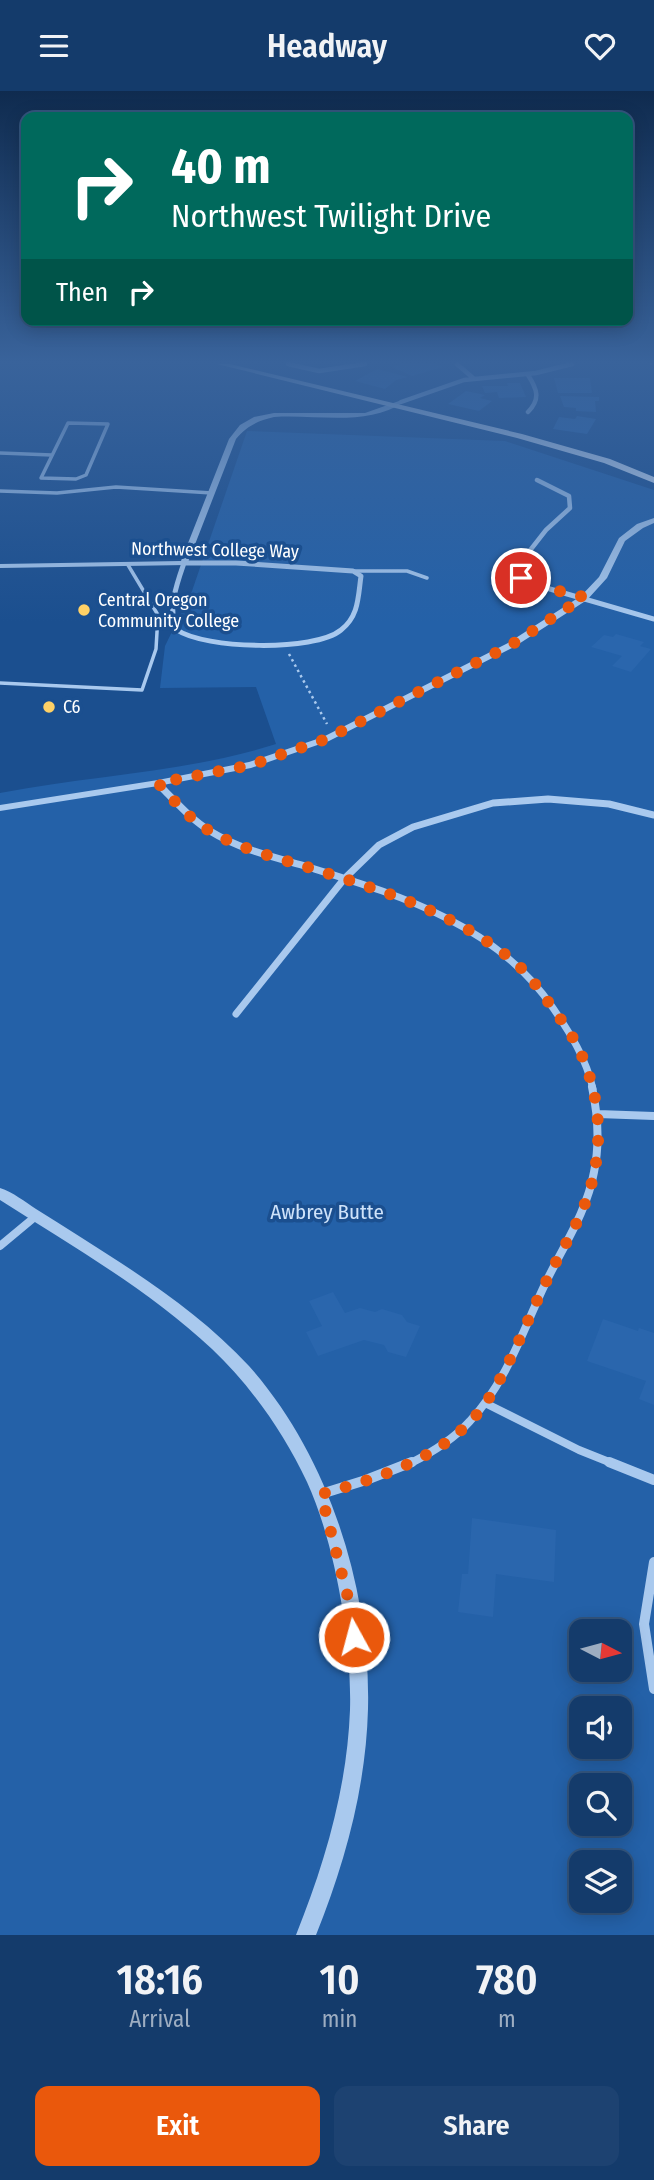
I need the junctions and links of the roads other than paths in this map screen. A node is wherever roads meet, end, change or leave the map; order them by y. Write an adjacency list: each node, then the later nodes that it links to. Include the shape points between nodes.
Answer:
1 (54, 450): 6 (lane)
2 (97, 450): 7 (lane, via 86,475)
3 (229, 450): 12 (street)
4 (566, 450): 9 (main road)
5 (0, 453): 6 (lane)
6 (52, 455): 7 (lane)
7 (41, 478): 11 (lane)
8 (537, 480): 19 (street, via 569,496 570,507 541,532 520,569 521,578)
9 (654, 480)
10 (0, 491): 11 (lane)
11 (34, 492): 12 (lane, via 116,487)
12 (212, 493): 14 (street)
13 (654, 520): 19 (street, via 622,540 603,578)
14 (184, 563): 15 (street, Northwest College Way); 17 (street, Northwest College Way); 17 (street, via 173,606 173,622 181,633 284,645 328,639 342,631 354,616 361,576)
15 (128, 565): 16 (street, Northwest College Way); 21 (lane, via 158,615 156,649 142,690)
16 (0, 566)
17 (353, 571): 18 (lane, Northwest College Way, via 407,571)
18 (427, 578)
19 (584, 597): 20 (street); 22 (street, via 511,645 333,735 251,765)
20 (654, 619)
21 (0, 683)
22 (158, 783): 23 (street); 25 (street, via 194,821 219,836)
23 (0, 808)
24 (654, 815): 25 (street, via 609,804 548,799 493,803 413,827 379,845)
25 (344, 879): 26 (street); 27 (street, via 442,915 507,955 530,977 576,1040 590,1074)
26 (236, 1014)
27 (598, 1114): 28 (street); 32 (street, via 596,1160 587,1198)
28 (654, 1116)
29 (0, 1193): 30 (street)
30 (36, 1216): 31 (street); 34 (street, via 174,1308 243,1371 285,1428)
31 (0, 1246)
32 (485, 1403): 33 (street, via 579,1450); 34 (street, via 443,1444 416,1462)
33 (654, 1480)
34 (321, 1494): 37 (street, via 352,1613 359,1709 347,1803)
35 (654, 1562): 36 (street, via 644,1624)
36 (654, 1689)
37 (306, 1935)

